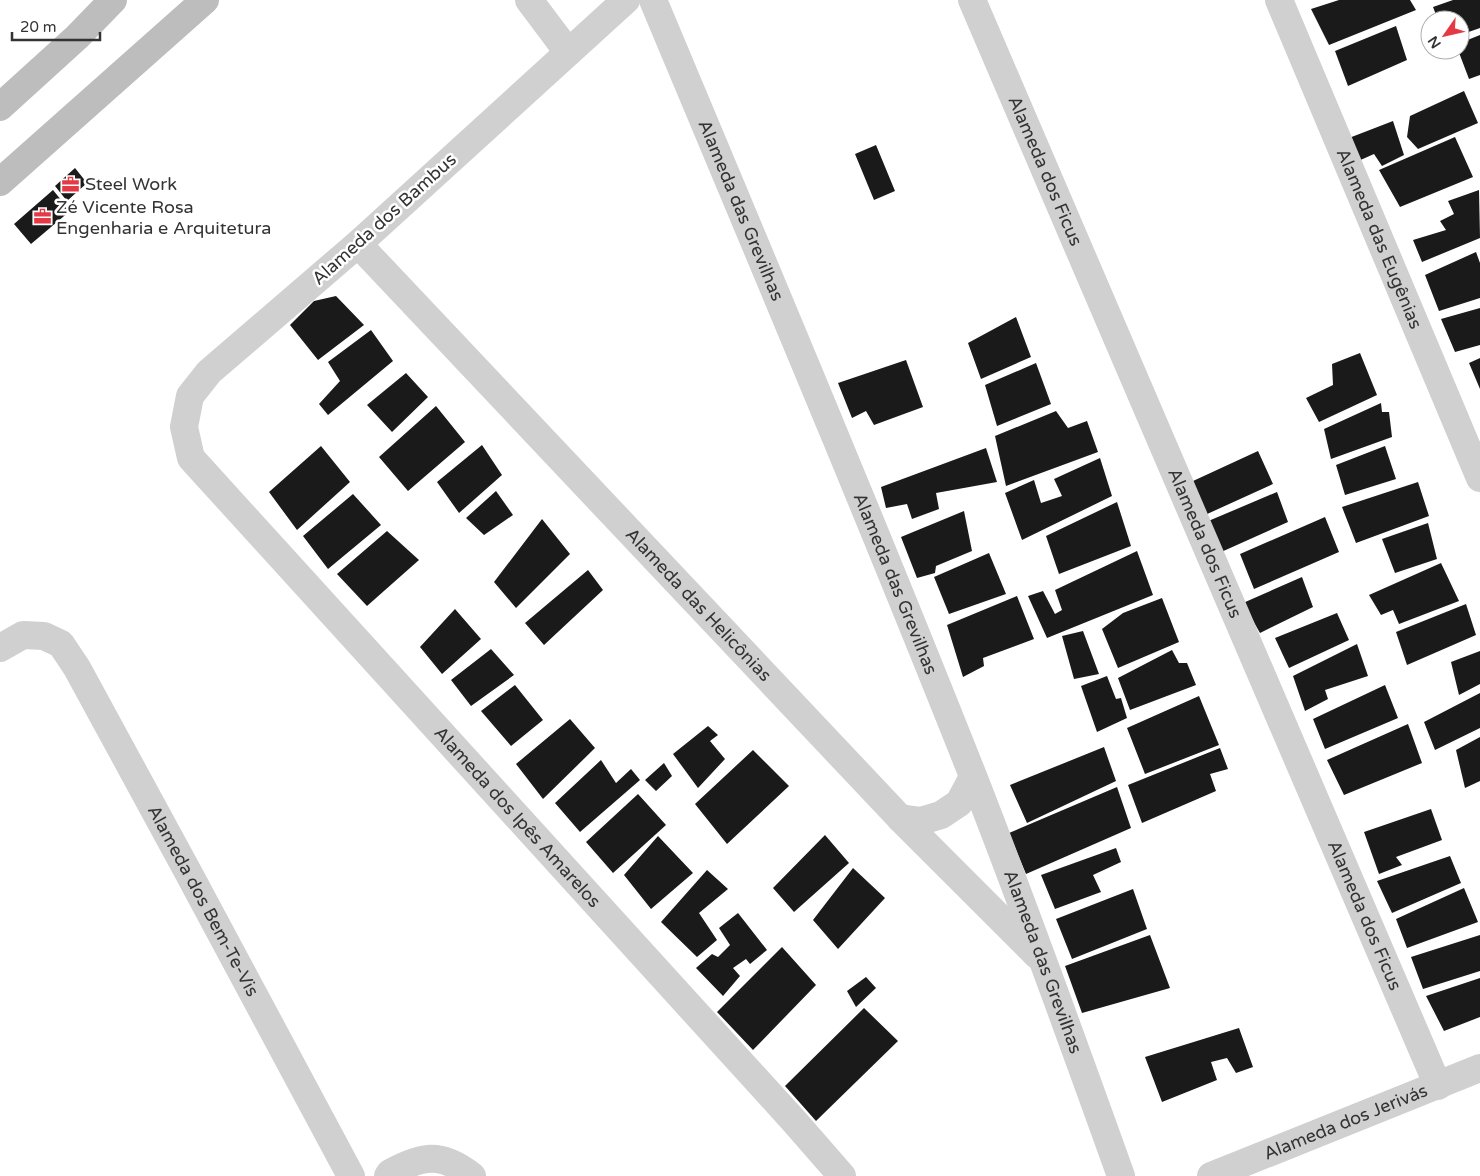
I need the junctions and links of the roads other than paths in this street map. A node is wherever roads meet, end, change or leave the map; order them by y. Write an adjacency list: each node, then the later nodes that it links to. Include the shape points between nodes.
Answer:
1 (113, 0): 9 (main road)
2 (206, 0): 10 (main road)
3 (529, 0): 8 (street)
4 (653, 0): 15 (street, Alameda das Grevilhas, via 804,360)
5 (972, 0): 19 (street, Alameda dos Ficus)
6 (1279, 0): 13 (street, Alameda das Eugênias)
7 (620, 2): 8 (street, Alameda dos Bambus)
8 (568, 52): 11 (street, Alameda dos Bambus)
9 (0, 107)
10 (0, 182)
11 (358, 244): 12 (street, Alameda dos Bambus, via 204,378 190,396 184,427); 16 (street, Alameda das Helicônias)
12 (191, 458): 23 (street, Alameda dos Ipês Amarelos)
13 (1480, 478)
14 (0, 648): 20 (street, Alameda dos Bem-Te-Vis, via 23,635 44,636 61,644)
15 (973, 777): 16 (street, via 958,803 941,815 921,820); 17 (street, Alameda das Grevilhas)
16 (900, 818): 17 (street, Alameda das Helicônias)
17 (1043, 961): 24 (street, Alameda das Grevilhas)
18 (1480, 1068): 19 (street, Alameda dos Jerivás)
19 (1438, 1086): 25 (street, Alameda dos Jerivás)
20 (351, 1176)
21 (388, 1176): 22 (street, via 411,1162 434,1158 457,1164)
22 (472, 1176)
23 (842, 1176)
24 (1121, 1176)
25 (1211, 1176)

